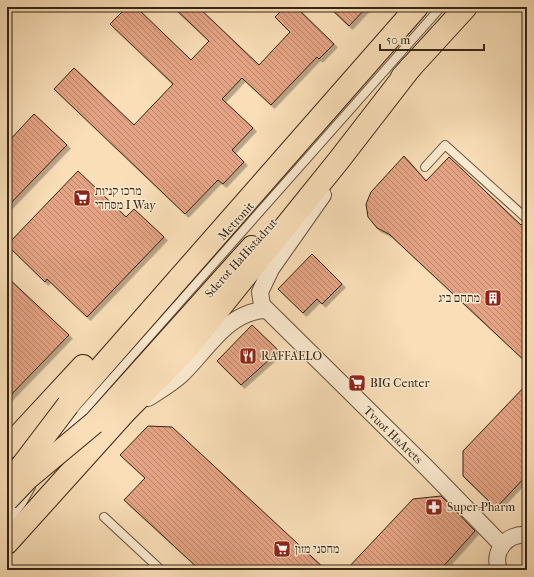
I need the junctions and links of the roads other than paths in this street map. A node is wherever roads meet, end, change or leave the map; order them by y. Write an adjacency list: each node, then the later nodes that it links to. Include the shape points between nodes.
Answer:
1 (417, 7): 7 (highway)
2 (441, 7): 12 (lane, Metronit)
3 (466, 7): 4 (highway, Sderot HaHistadrut)
4 (411, 67): 5 (highway); 15 (highway, Sderot HaHistadrut, bridge, via 94,424 28,478)
5 (339, 160): 9 (street, via 326,191 261,287 261,301); 10 (highway, via 186,351)
6 (425, 167): 8 (lane, via 445,145)
7 (266, 178): 11 (highway, via 247,189); 14 (highway, bridge, via 68,405)
8 (527, 219)
9 (266, 310): 10 (street, via 247,313 231,322 181,376); 20 (street, Tvuot HaArets, via 426,467)
10 (124, 413): 19 (highway)
11 (7, 448)
12 (48, 451): 13 (lane, Metronit); 17 (lane, Metronit, via 22,503)
13 (7, 478)
14 (7, 482)
15 (7, 500)
16 (104, 517): 21 (lane)
17 (7, 523)
18 (527, 535): 20 (street, via 514,536 508,540)
19 (7, 543)
20 (498, 561)
21 (161, 570)

